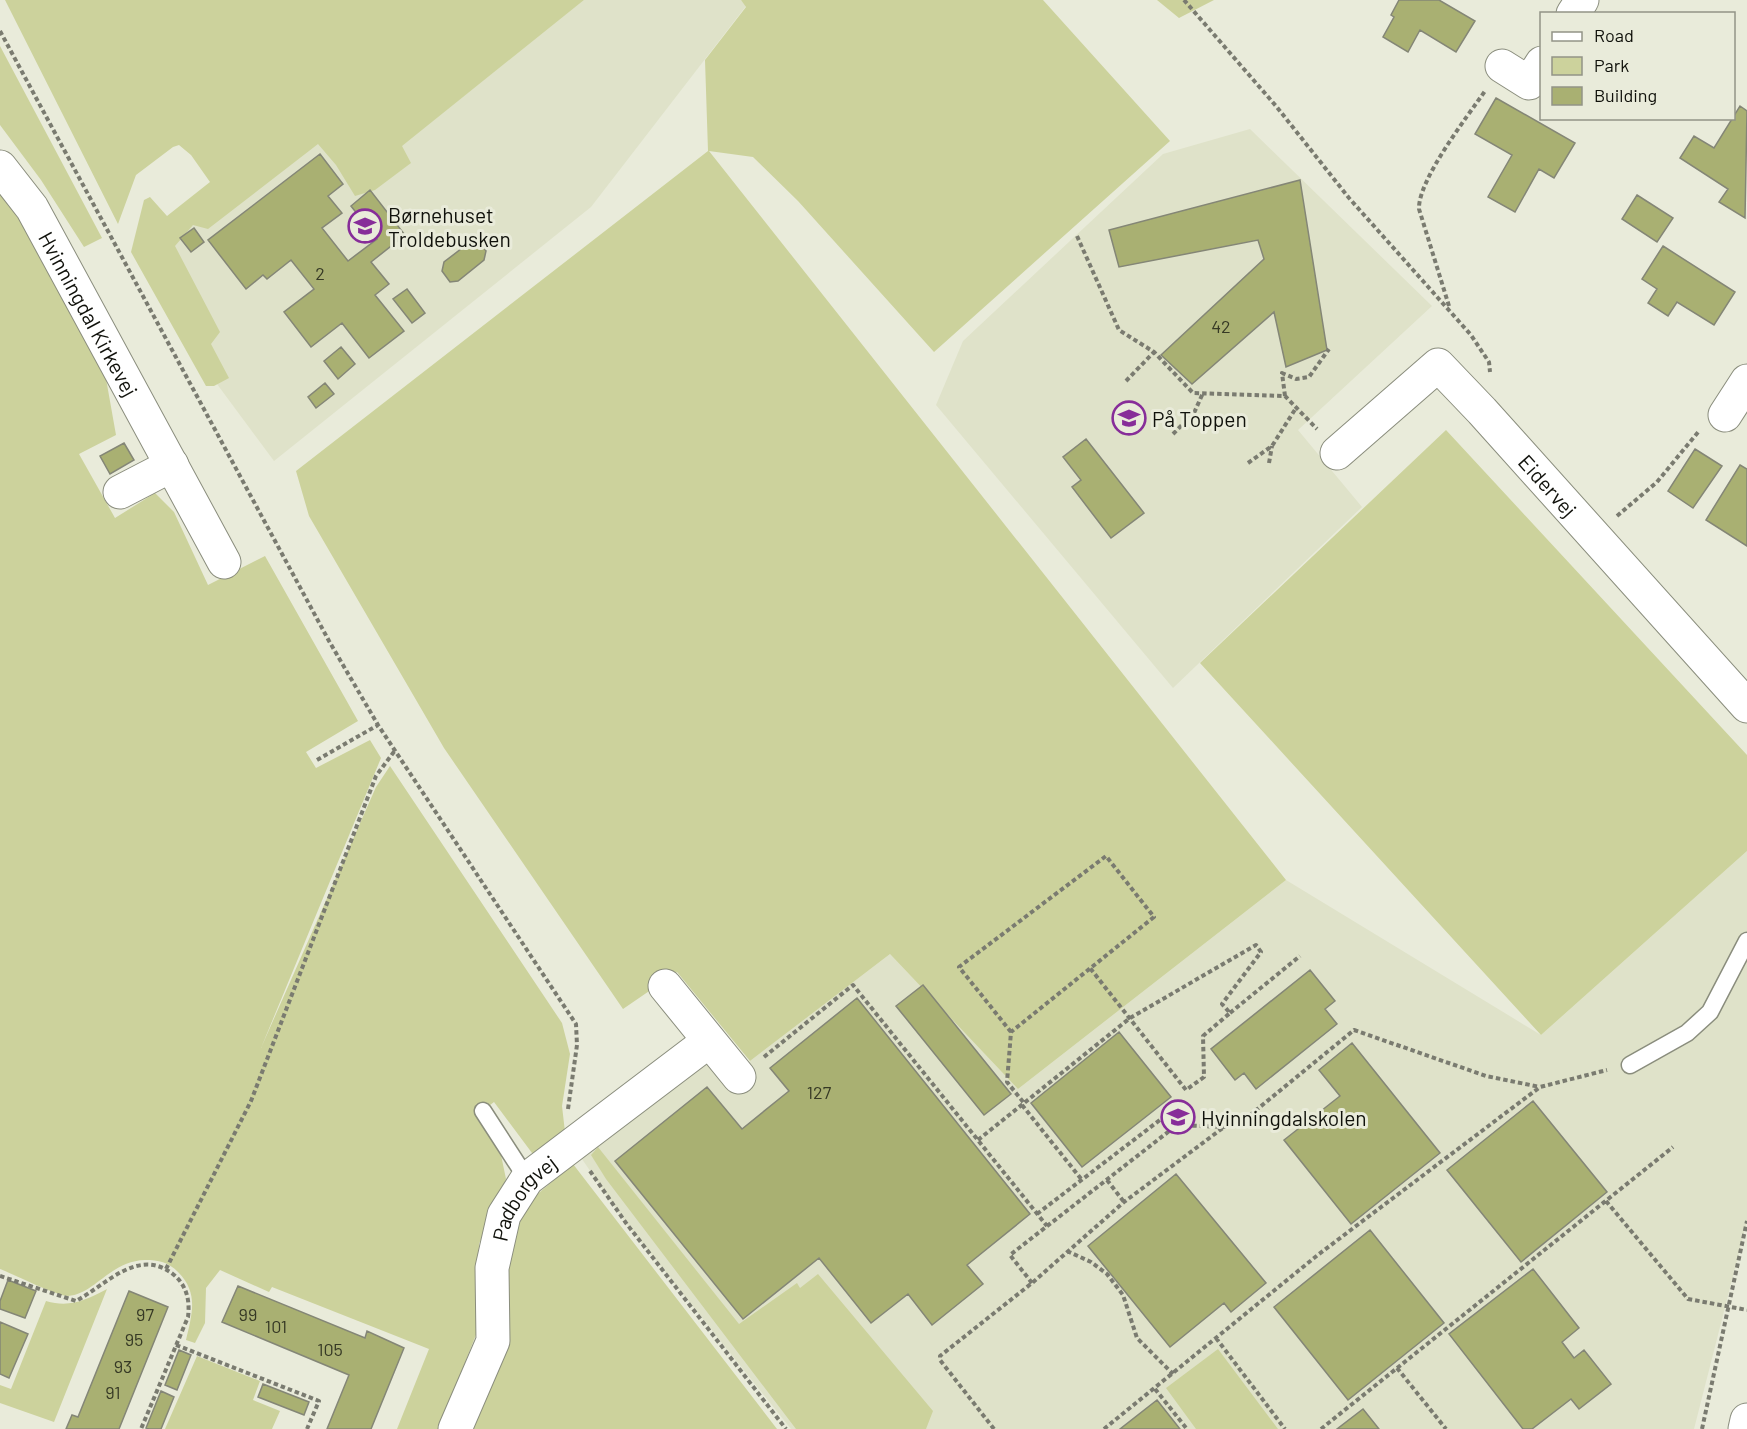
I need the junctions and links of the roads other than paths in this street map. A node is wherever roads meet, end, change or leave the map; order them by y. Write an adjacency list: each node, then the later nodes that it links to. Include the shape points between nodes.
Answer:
1 (1502, 66): 2 (street, via 1529,83)
2 (1540, 66)
3 (0, 167): 7 (street, Hvinningdal Kirkevej, via 32,208)
4 (1747, 381): 5 (street)
5 (1725, 415)
6 (1337, 453): 10 (street, Eidervej, via 1438,365)
7 (172, 465): 8 (street); 9 (street, Hvinningdal Kirkevej)
8 (120, 492)
9 (224, 562)
10 (1747, 706)
11 (1747, 941): 14 (lane, via 1710,1012 1688,1033)
12 (665, 986): 13 (street)
13 (709, 1041): 15 (street); 17 (street, Padborgvej)
14 (1629, 1065)
15 (739, 1077)
16 (483, 1111): 17 (lane)
17 (527, 1179): 19 (street, Padborgvej, via 504,1215 492,1268 493,1341)
18 (1747, 1420): 20 (street)
19 (455, 1429)
20 (1745, 1429)

